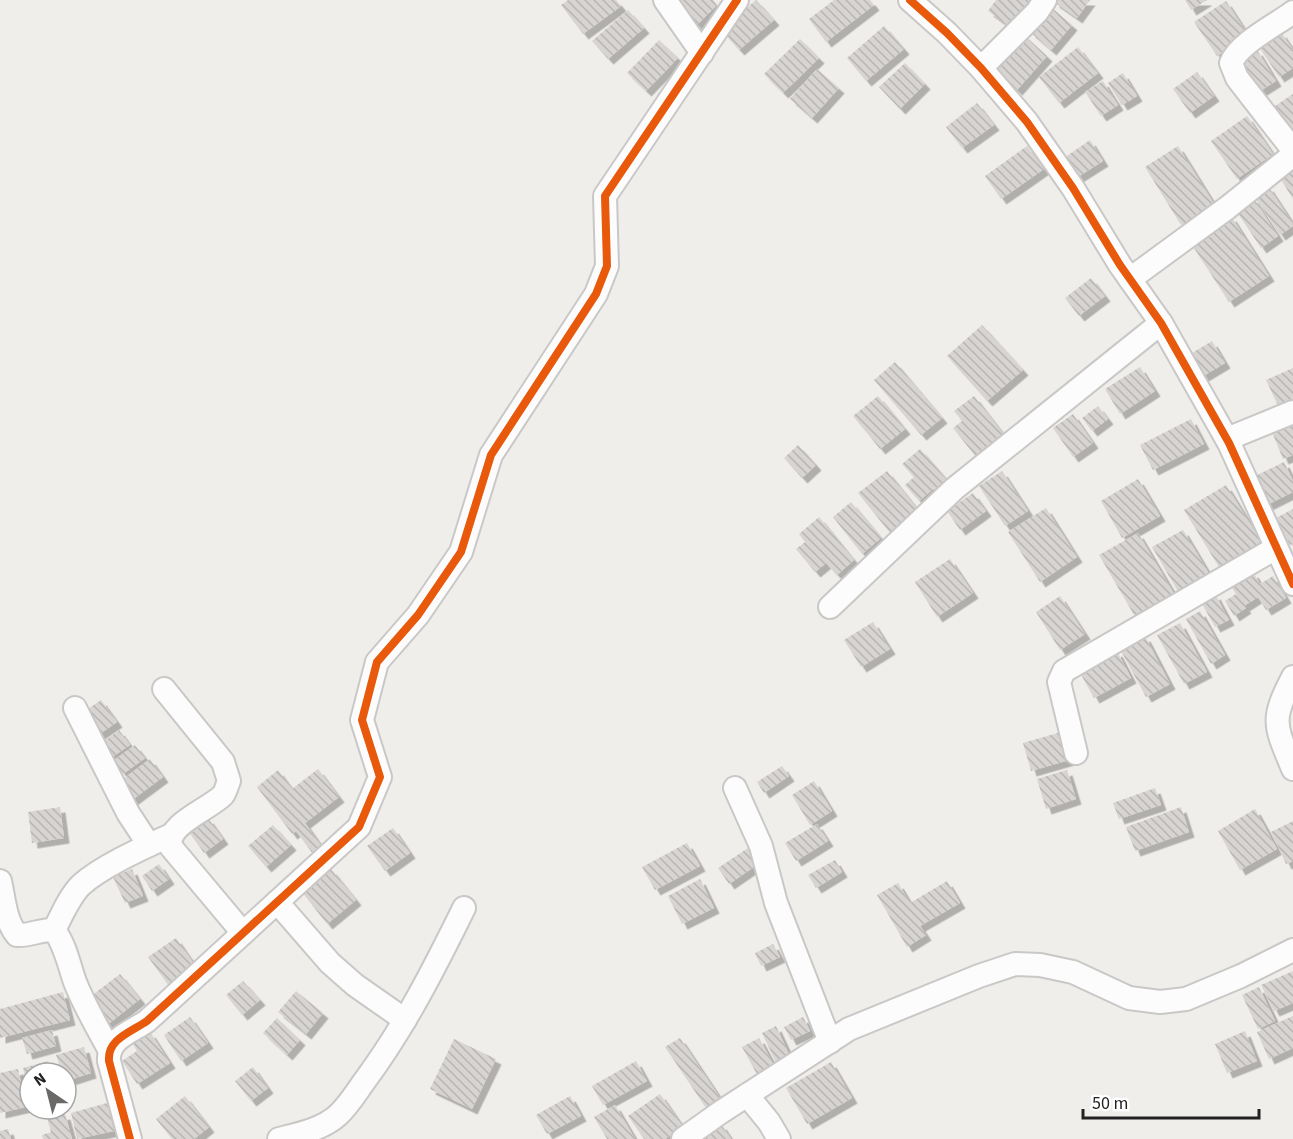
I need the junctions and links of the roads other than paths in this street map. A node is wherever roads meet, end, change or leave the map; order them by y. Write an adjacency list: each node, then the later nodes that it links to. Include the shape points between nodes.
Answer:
1 (665, 0): 6 (street)
2 (737, 0): 6 (street)
3 (910, 0): 7 (street)
4 (1045, 0): 7 (street)
5 (1293, 12): 8 (street, via 1234,55 1231,63 1237,78)
6 (702, 52): 26 (street, via 605,196 608,266 596,294 491,455 461,552 418,615 377,662 362,720 380,777 359,826)
7 (981, 68): 10 (street, via 1026,122)
8 (1293, 150)
9 (1293, 155): 10 (street)
10 (1131, 279): 11 (street)
11 (1161, 323): 13 (street); 16 (street, via 954,489)
12 (1293, 412): 13 (street)
13 (1227, 440): 14 (street)
14 (1276, 548): 15 (street); 20 (street, via 1064,671 1059,682)
15 (1293, 584)
16 (830, 607)
17 (1293, 677): 21 (street, via 1279,705 1276,723)
18 (164, 689): 23 (street, via 223,762 229,782 223,794)
19 (75, 708): 24 (street, via 128,813)
20 (1076, 753)
21 (1293, 769)
22 (735, 788): 32 (street, via 761,846 776,903)
23 (171, 835): 24 (street); 29 (street, via 171,847)
24 (149, 845): 28 (street, via 81,885)
25 (0, 881): 28 (street, via 16,935)
26 (277, 902): 29 (street); 31 (street, via 330,963)
27 (464, 909): 31 (street)
28 (54, 930): 33 (street, via 91,1017)
29 (243, 933): 33 (street, via 147,1021)
30 (1293, 950): 32 (street, via 1186,999 1160,1002 1130,998 1073,972 1015,964 849,1029)
31 (405, 1020): 36 (street, via 387,1051 337,1116 305,1132)
32 (830, 1042): 34 (street)
33 (110, 1049): 35 (street, via 108,1061)
34 (747, 1095): 37 (street); 38 (street)
35 (130, 1139)
36 (279, 1139)
37 (683, 1139)
38 (779, 1139)

